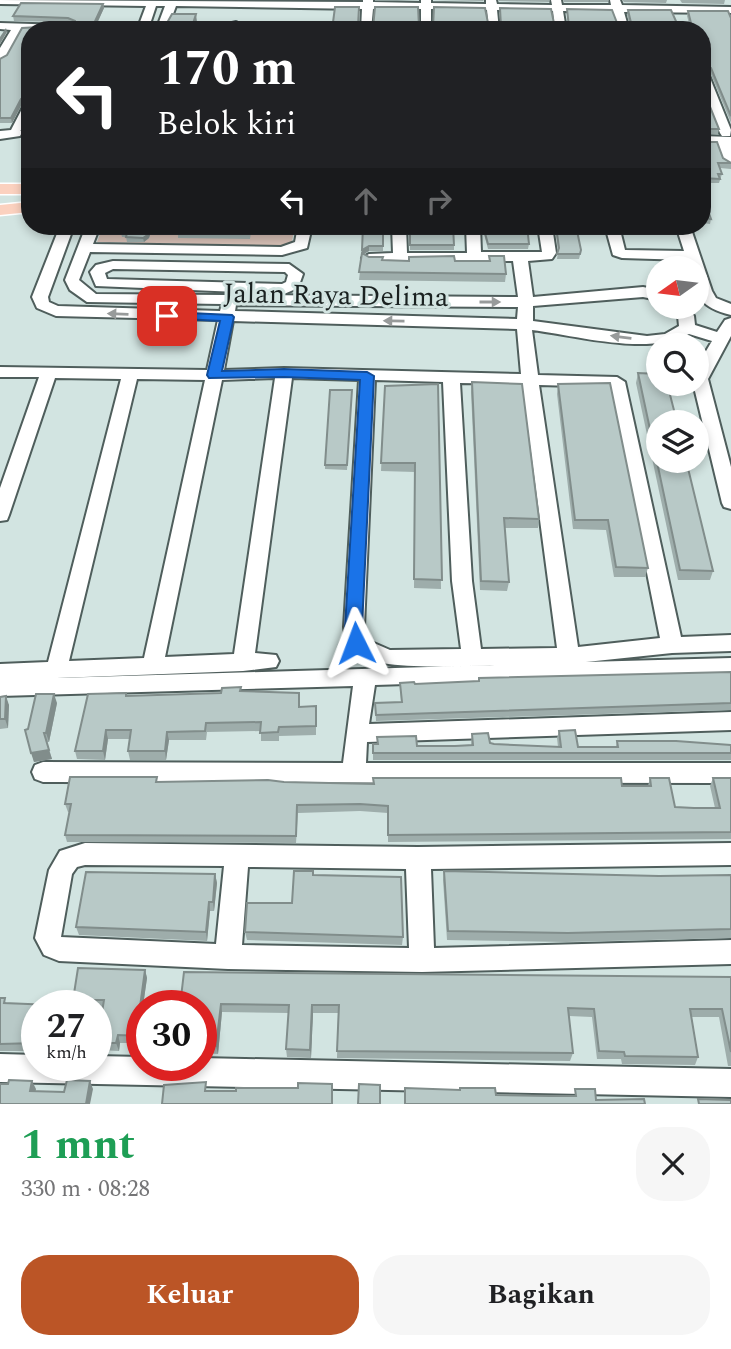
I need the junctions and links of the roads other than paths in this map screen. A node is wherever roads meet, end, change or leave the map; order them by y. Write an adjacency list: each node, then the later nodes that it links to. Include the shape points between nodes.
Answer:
1 (0, 1): 2 (street)
2 (7, 1): 3 (street); 15 (street)
3 (82, 1): 4 (street)
4 (152, 2): 5 (street); 18 (street)
5 (172, 2): 6 (street); 19 (street)
6 (251, 2): 7 (street)
7 (309, 3): 8 (street)
8 (368, 3): 9 (street); 20 (street)
9 (426, 3): 10 (street); 21 (street)
10 (491, 4): 11 (street)
11 (556, 4): 12 (street)
12 (616, 4): 13 (street); 22 (street)
13 (676, 10): 14 (street)
14 (731, 10)
15 (0, 11)
16 (74, 17): 17 (street)
17 (72, 21)
18 (145, 21)
19 (165, 21)
20 (367, 21)
21 (426, 21)
22 (621, 21)
23 (0, 26): 24 (street)
24 (18, 26): 25 (street); 26 (street)
25 (21, 26)
26 (0, 58)
27 (711, 95): 30 (street)
28 (21, 117): 29 (street)
29 (7, 135)
30 (728, 137): 31 (street)
31 (731, 162)
32 (0, 183): 33 (main road)
33 (21, 183)
34 (0, 189): 35 (main road)
35 (21, 189)
36 (21, 208): 37 (main road)
37 (0, 209)
38 (0, 217): 39 (main road)
39 (21, 218)
40 (64, 235): 60 (street, Jalan Raya Delima, via 40,297 42,305 47,309)
41 (90, 235): 48 (street)
42 (304, 235): 49 (street, via 302,245 294,250)
43 (399, 235): 51 (street)
44 (473, 235): 52 (street)
45 (546, 235): 54 (street, via 547,256)
46 (614, 235): 50 (street, via 622,254)
47 (686, 235): 50 (street)
48 (85, 248): 49 (street); 60 (street, via 72,280)
49 (215, 250): 55 (street)
50 (693, 256)
51 (400, 257): 52 (street); 53 (street)
52 (474, 257): 54 (street)
53 (369, 258)
54 (520, 258): 58 (street)
55 (212, 266): 56 (street); 56 (street, via 289,268 296,274 293,285 284,289); 56 (street, via 113,265 97,272 101,283 107,285)
56 (207, 288)
57 (646, 293): 58 (street, Jalan Raya Delima)
58 (526, 302): 61 (street, Jalan Raya Delima, one-way to 58); 65 (street)
59 (709, 304): 62 (street)
60 (90, 306): 61 (street, Jalan Raya Delima)
61 (229, 309): 65 (street, Jalan Raya Delima, one-way to 61); 72 (street)
62 (731, 310)
63 (686, 319): 66 (street)
64 (731, 323): 67 (street)
65 (523, 324): 66 (street, Jalan Raya Delima, one-way to 65, via 669,338 647,341); 75 (street)
66 (687, 328): 67 (street)
67 (720, 338): 76 (street, via 700,379)
68 (0, 372): 69 (street)
69 (49, 372): 70 (street); 77 (street)
70 (130, 373): 72 (street); 86 (street)
71 (284, 373): 72 (street); 73 (street); 83 (street)
72 (214, 375): 84 (street)
73 (367, 376): 74 (street); 81 (street, via 356,643 389,658)
74 (451, 377): 75 (street); 81 (street, via 462,581)
75 (532, 377): 79 (street, via 617,382); 80 (street)
76 (731, 503)
77 (0, 515)
78 (731, 643): 79 (street)
79 (672, 645): 80 (street)
80 (569, 656): 81 (street)
81 (472, 657)
82 (269, 662): 83 (street)
83 (243, 663): 84 (street)
84 (153, 666): 86 (street)
85 (731, 666): 88 (street)
86 (56, 670): 87 (street)
87 (0, 672)
88 (365, 678): 89 (street); 91 (street)
89 (0, 688)
90 (731, 720): 91 (street)
91 (357, 733): 93 (street)
92 (43, 772): 93 (street)
93 (354, 773): 94 (street)
94 (731, 773)
95 (731, 854): 97 (street)
96 (237, 858): 97 (street); 99 (street); 99 (street, via 85,854 69,859 61,870 48,938 59,949)
97 (418, 859): 100 (street)
98 (731, 952): 100 (street)
99 (228, 957): 100 (street)
100 (422, 960)
101 (0, 1068): 102 (street)
102 (731, 1083)

